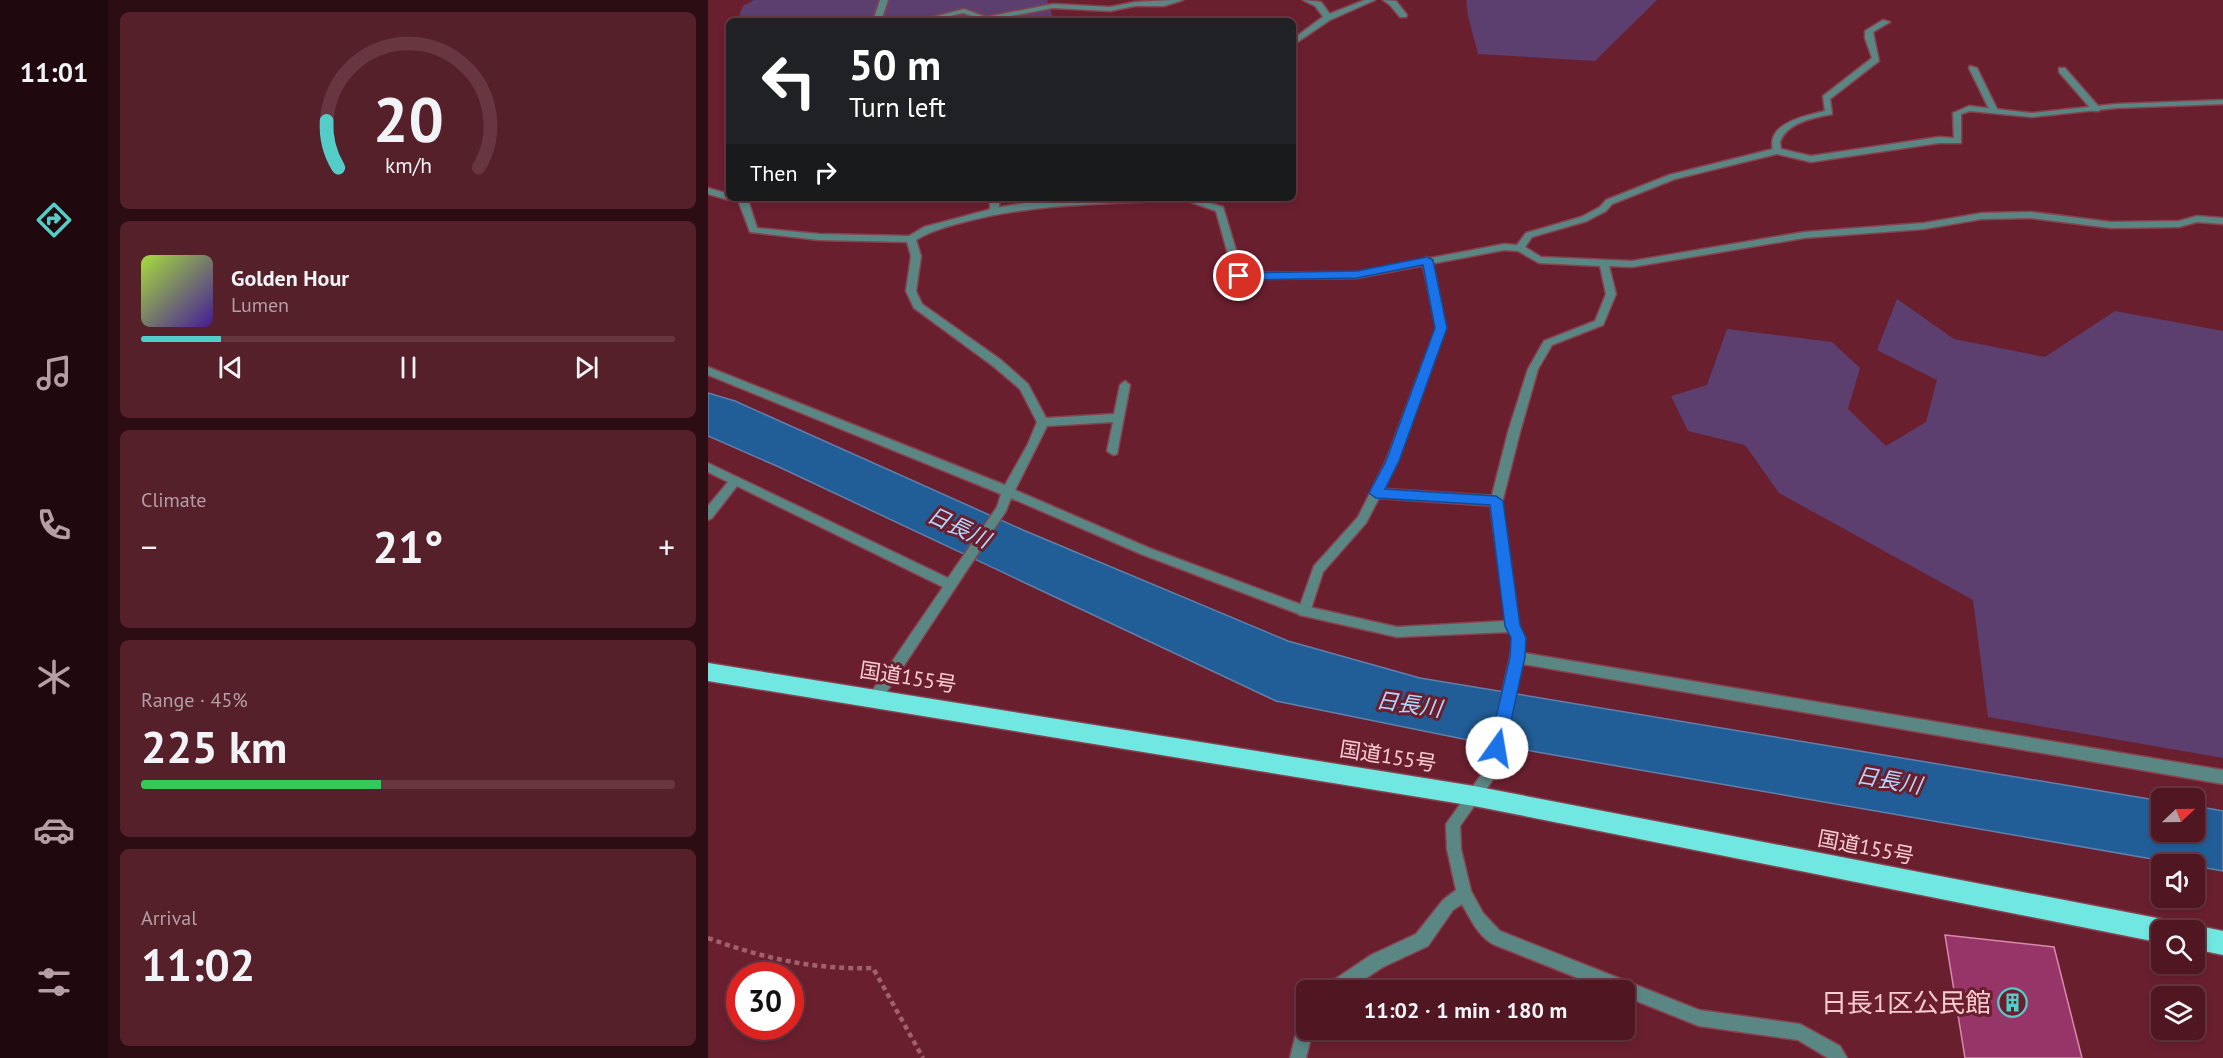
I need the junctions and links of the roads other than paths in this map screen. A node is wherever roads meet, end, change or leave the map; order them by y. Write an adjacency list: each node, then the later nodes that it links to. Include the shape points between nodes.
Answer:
1 (884, 0): 8 (street)
2 (1179, 0): 11 (street, via 1110,9 1053,6)
3 (1307, 0): 7 (street, via 1318,4)
4 (1371, 0): 7 (street)
5 (1387, 0): 6 (street)
6 (1403, 15)
7 (1328, 17): 13 (street)
8 (878, 18)
9 (933, 18): 10 (street, via 964,10)
10 (982, 18)
11 (989, 18)
12 (1886, 22): 19 (street, via 1869,31 1876,59 1826,98 1828,112 1784,128 1776,136)
13 (1296, 41)
14 (1972, 68): 18 (street)
15 (2062, 70): 17 (street)
16 (2223, 102): 17 (street)
17 (2096, 109): 18 (street, via 2031,115)
18 (1994, 111): 19 (street, via 1969,108 1957,113 1958,141 1939,140 1811,159)
19 (1777, 151): 29 (street, via 1672,177 1609,202 1604,210 1565,226 1529,235)
20 (708, 191): 21 (street)
21 (726, 195)
22 (742, 201): 28 (street, via 753,230 819,237)
23 (995, 201): 26 (street)
24 (1103, 201): 26 (street)
25 (1194, 201): 30 (street, via 1220,209 1239,276 1357,275)
26 (995, 211): 28 (street, via 927,229)
27 (2223, 221): 31 (street, via 2110,225 2031,214 1982,216 1914,227 1804,235 1632,264)
28 (911, 238): 35 (street, via 916,256 911,291 918,306 1024,387)
29 (1520, 248): 30 (street, via 1504,247); 31 (street, via 1539,260)
30 (1427, 260): 40 (street, via 1441,328 1392,461)
31 (1604, 264): 41 (street, via 1611,294 1599,323 1548,343 1533,369)
32 (708, 371): 39 (street)
33 (1125, 385): 34 (street)
34 (1118, 418): 35 (street); 36 (street)
35 (1043, 422): 39 (street, via 1035,444)
36 (1113, 451)
37 (708, 467): 38 (street)
38 (735, 481): 42 (street); 43 (street)
39 (1007, 491): 43 (street, via 1002,508); 44 (street, via 1145,551)
40 (1376, 493): 41 (street); 44 (street, via 1362,520 1318,570)
41 (1496, 501): 45 (street)
42 (708, 515)
43 (951, 585): 48 (street)
44 (1304, 611): 45 (street, via 1397,632)
45 (1513, 626): 46 (street, via 1519,638)
46 (1517, 657): 49 (street); 50 (street, via 1492,771)
47 (708, 672): 48 (highway, 国道155号)
48 (875, 698): 50 (highway, 国道155号)
49 (2223, 777)
50 (1473, 796): 51 (street, via 1453,824); 52 (highway, 国道155号)
51 (1464, 893): 55 (street, via 1448,905 1422,940); 58 (street, via 1495,937 1699,1018 1800,1032)
52 (2151, 929)
53 (2205, 940): 54 (highway)
54 (2223, 943)
55 (1349, 980)
56 (1302, 1040): 57 (street)
57 (1298, 1058)
58 (1839, 1058)

